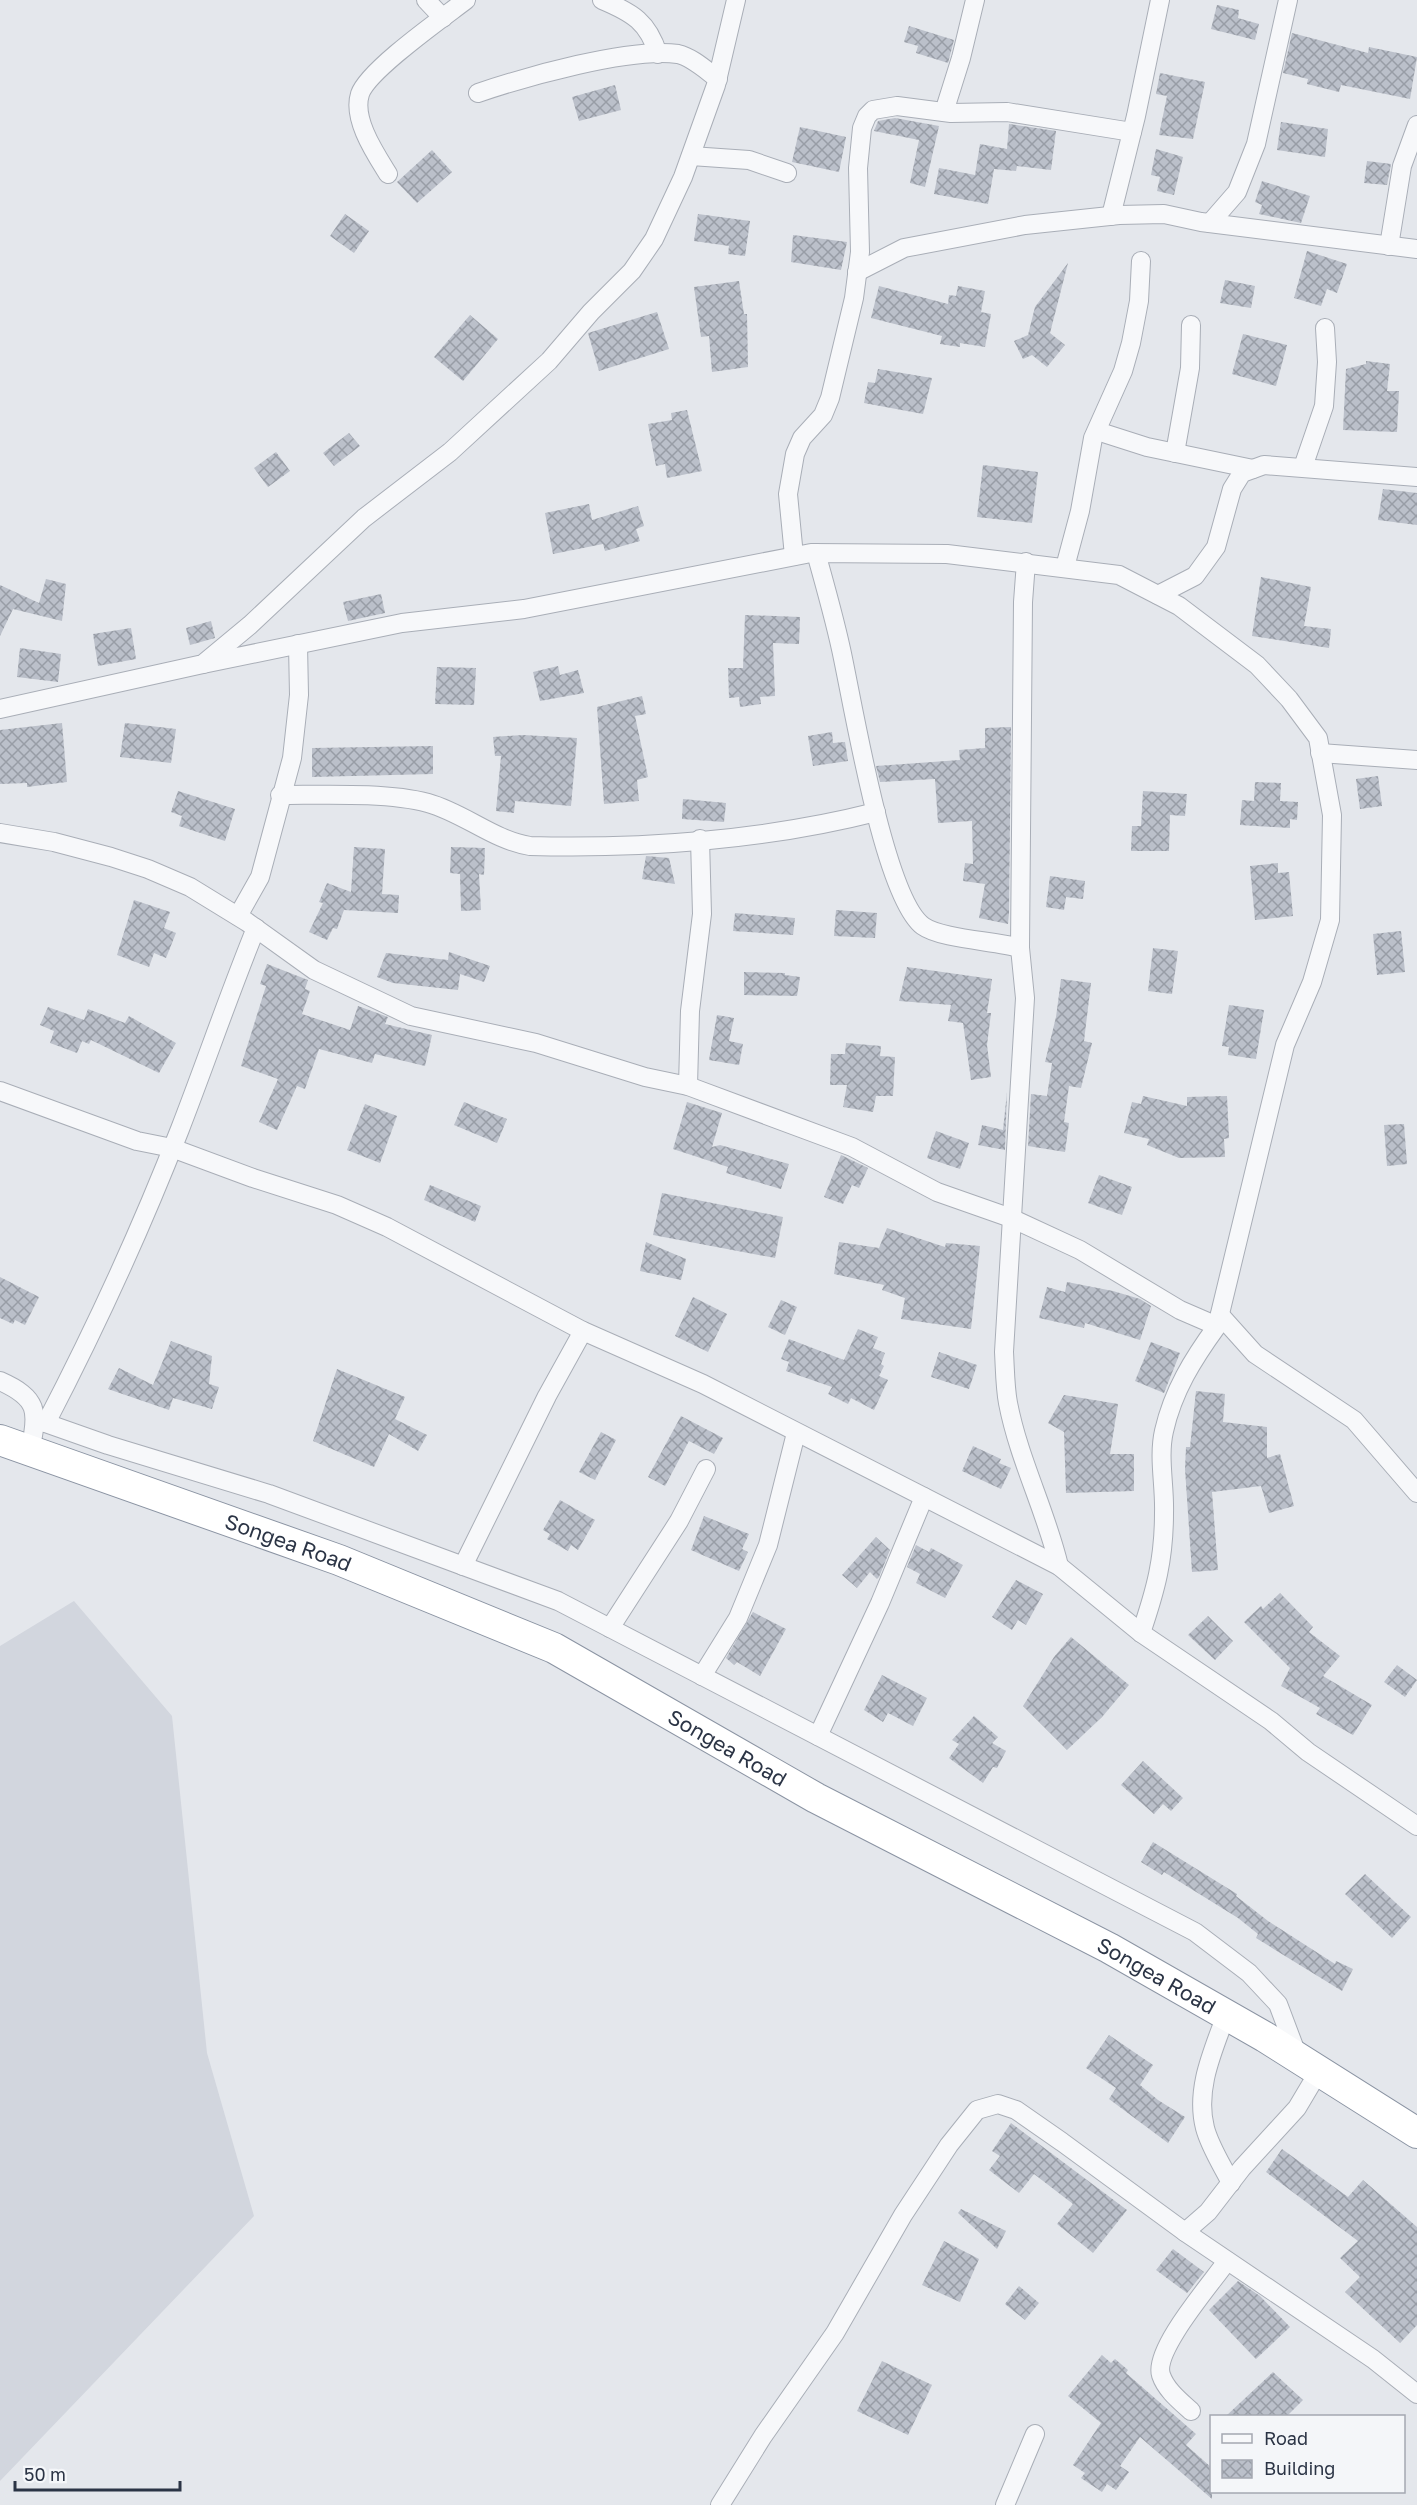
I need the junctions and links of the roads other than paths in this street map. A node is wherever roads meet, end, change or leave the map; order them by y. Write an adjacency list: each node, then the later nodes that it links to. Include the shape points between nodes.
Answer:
1 (426, 0): 8 (street)
2 (466, 0): 8 (street)
3 (602, 0): 9 (street, via 641,23 652,35)
4 (736, 0): 10 (street)
5 (975, 0): 12 (street)
6 (1160, 0): 14 (street)
7 (1288, 0): 19 (street, via 1256,144 1237,192)
8 (443, 18): 17 (street, via 392,57 360,93 359,113 371,146)
9 (658, 54): 10 (street, via 680,54); 11 (street, via 602,61 512,81)
10 (718, 79): 15 (street)
11 (478, 93)
12 (944, 112): 14 (street, via 1007,112); 23 (street, via 897,106 873,110 867,116 858,168)
13 (1417, 125): 20 (street, via 1402,166)
14 (1132, 132): 18 (street)
15 (691, 156): 16 (street, via 749,160); 37 (street, via 654,239 638,263 549,362 450,453 364,518)
16 (787, 173)
17 (388, 174)
18 (1111, 216): 19 (street, via 1164,214); 23 (street, via 969,234 904,248)
19 (1210, 223): 20 (street)
20 (1389, 246): 21 (street)
21 (1417, 249)
22 (1141, 261): 26 (street, via 1131,343)
23 (857, 272): 32 (street, via 830,399 795,454 788,495)
24 (1191, 325): 27 (street, via 1190,368)
25 (1324, 328): 28 (street, via 1324,406)
26 (1097, 431): 27 (street); 34 (street)
27 (1175, 453): 29 (street)
28 (1303, 467): 29 (street, via 1264,465); 30 (street)
29 (1253, 469): 35 (street, via 1242,473 1232,489 1216,547 1195,576)
30 (1417, 477)
31 (816, 553): 32 (street); 33 (street, via 947,554); 42 (street, via 841,647)
32 (794, 556): 36 (street, via 524,609 402,623)
33 (1026, 562): 34 (street); 47 (street)
34 (1065, 567): 35 (street, via 1119,575)
35 (1158, 595): 39 (street, via 1218,633 1257,665 1289,699 1317,738)
36 (298, 644): 37 (street); 41 (street, via 299,695 292,758)
37 (203, 664): 38 (street)
38 (0, 709)
39 (1320, 753): 40 (street); 52 (street, via 1332,816 1330,920 1312,982 1285,1045)
40 (1417, 760)
41 (280, 795): 44 (street, via 428,803 511,843 530,846 665,844); 45 (street, via 260,877)
42 (876, 812): 44 (street, via 837,822); 47 (street, via 896,883 908,909 924,927)
43 (0, 833): 45 (street, via 54,842 148,869 190,887)
44 (700, 839): 48 (street, via 702,914 690,1011)
45 (238, 916): 46 (street)
46 (256, 928): 48 (street, via 314,969 411,1016 536,1042 645,1077); 50 (street)
47 (1020, 948): 51 (street, via 1025,998)
48 (688, 1086): 51 (street, via 852,1148 937,1192)
49 (0, 1091): 50 (street, via 137,1141)
50 (172, 1148): 53 (street, via 367,1218); 55 (street, via 129,1250)
51 (1011, 1218): 52 (street, via 1080,1250 1180,1310); 63 (street, via 1004,1353 1008,1402 1030,1479 1052,1533)
52 (1219, 1321): 60 (street, via 1255,1354 1354,1420); 65 (street, via 1173,1397 1163,1434 1163,1550 1159,1579)
53 (583, 1331): 56 (street, via 703,1384); 62 (street)
54 (0, 1381): 55 (street, via 20,1390 31,1401)
55 (41, 1422): 58 (street); 62 (street, via 269,1494)
56 (796, 1433): 61 (street); 66 (street, via 768,1545 738,1618)
57 (0, 1440): 58 (highway, Songea Road)
58 (30, 1450): 69 (highway, Songea Road, via 339,1560 554,1648 816,1798 1109,1948)
59 (706, 1469): 64 (street, via 679,1521)
60 (1417, 1493)
61 (924, 1497): 63 (street); 67 (street)
62 (463, 1566): 64 (street, via 558,1601)
63 (1059, 1566): 65 (street)
64 (610, 1628): 66 (street)
65 (1141, 1633): 68 (street)
66 (702, 1676): 67 (street)
67 (818, 1736): 70 (street, via 1195,1932 1249,1973 1278,2004)
68 (1417, 1826)
69 (1226, 2015): 70 (highway, Songea Road); 72 (street, via 1202,2093 1205,2128)
70 (1309, 2065): 71 (highway, Songea Road); 72 (street, via 1297,2108)
71 (1417, 2133)
72 (1231, 2182): 73 (street, via 1208,2212)
73 (1185, 2232): 74 (street); 78 (street, via 1016,2110 998,2104 977,2110 903,2215 835,2333)
74 (1227, 2261): 75 (street, via 1373,2359); 76 (street, via 1166,2344 1160,2360 1161,2376)
75 (1417, 2394)
76 (1191, 2411)
77 (1035, 2434): 79 (street)
78 (720, 2505)
79 (1005, 2505)

